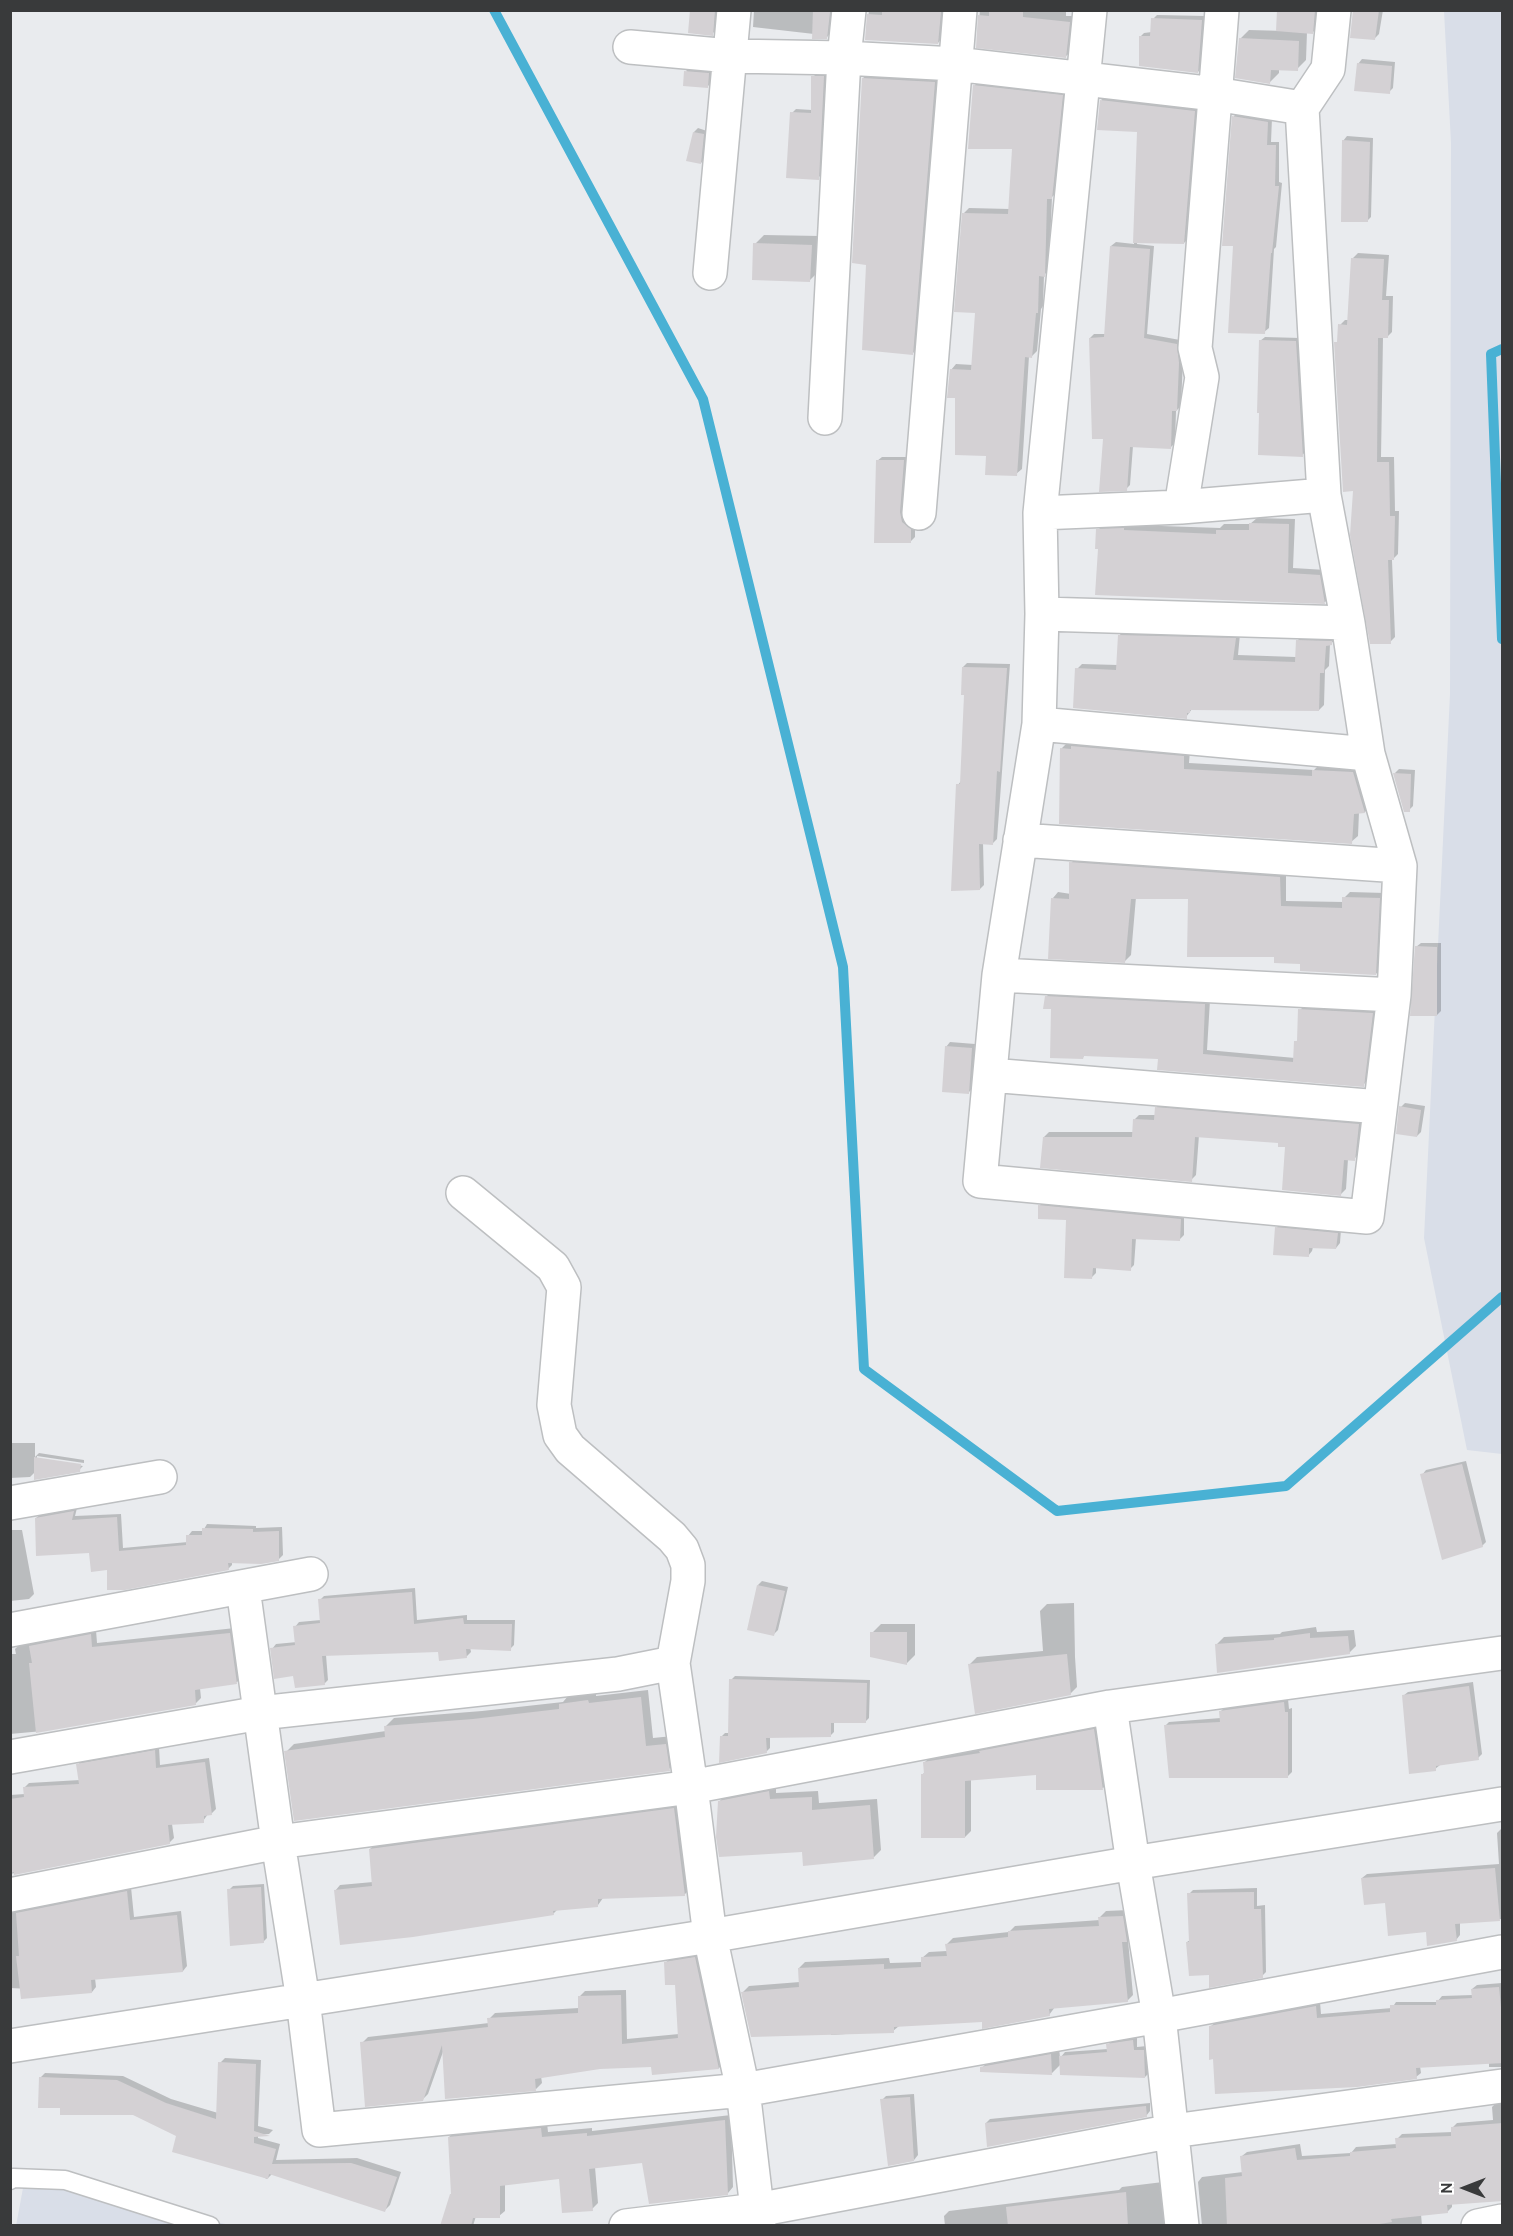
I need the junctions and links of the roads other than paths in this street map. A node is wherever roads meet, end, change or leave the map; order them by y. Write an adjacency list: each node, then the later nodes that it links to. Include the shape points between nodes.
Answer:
1 (734, 10): 8 (street)
2 (849, 10): 9 (street)
3 (960, 10): 10 (street)
4 (1090, 10): 11 (street)
5 (1222, 10): 12 (street)
6 (1334, 10): 13 (street, via 1328,69)
7 (630, 47): 8 (street)
8 (730, 56): 9 (street); 14 (street)
9 (844, 58): 10 (street); 15 (street)
10 (955, 63): 11 (street); 18 (street)
11 (1083, 77): 12 (street); 19 (street)
12 (1215, 94): 13 (street); 17 (street, via 1195,348 1202,377)
13 (1302, 108): 16 (street)
14 (710, 273)
15 (825, 418)
16 (1324, 495): 17 (street); 21 (street)
17 (1181, 507): 19 (street)
18 (919, 513)
19 (1040, 513): 20 (street)
20 (1042, 614): 21 (street); 22 (street)
21 (1348, 623): 23 (street)
22 (1039, 724): 23 (street); 24 (street)
23 (1368, 754): 25 (street)
24 (1020, 840): 25 (street); 26 (street)
25 (1400, 866): 27 (street)
26 (999, 975): 27 (street); 28 (street)
27 (1394, 995): 29 (street)
28 (990, 1076): 29 (street); 29 (street, via 980,1181 1367,1216)
29 (1380, 1107)
30 (463, 1193): 37 (street, via 553,1267 564,1287 554,1405 560,1435 570,1449 682,1549 688,1581)
31 (160, 1478): 32 (street)
32 (10, 1503)
33 (311, 1574): 34 (street)
34 (243, 1588): 35 (street); 39 (street)
35 (10, 1630)
36 (1503, 1653): 38 (street)
37 (673, 1663): 39 (street, via 618,1674); 41 (street)
38 (1110, 1707): 41 (street); 44 (street)
39 (260, 1713): 40 (street); 43 (street)
40 (10, 1757)
41 (691, 1787): 43 (street); 46 (street)
42 (1503, 1804): 44 (street)
43 (278, 1842): 45 (street); 48 (street)
44 (1133, 1863): 46 (street); 49 (street)
45 (10, 1895)
46 (710, 1936): 48 (street); 52 (street)
47 (1503, 1952): 49 (street)
48 (303, 2000): 50 (street); 52 (street, via 319,2130)
49 (1159, 2016): 52 (street); 53 (street)
50 (10, 2046)
51 (1503, 2086): 53 (street)
52 (743, 2090): 55 (street)
53 (1173, 2132): 55 (street); 59 (street)
54 (10, 2180): 57 (lane, via 64,2180)
55 (758, 2218): 58 (street)
56 (1503, 2221): 60 (street)
57 (210, 2226)
58 (626, 2226)
59 (1182, 2226)
60 (1478, 2226)

